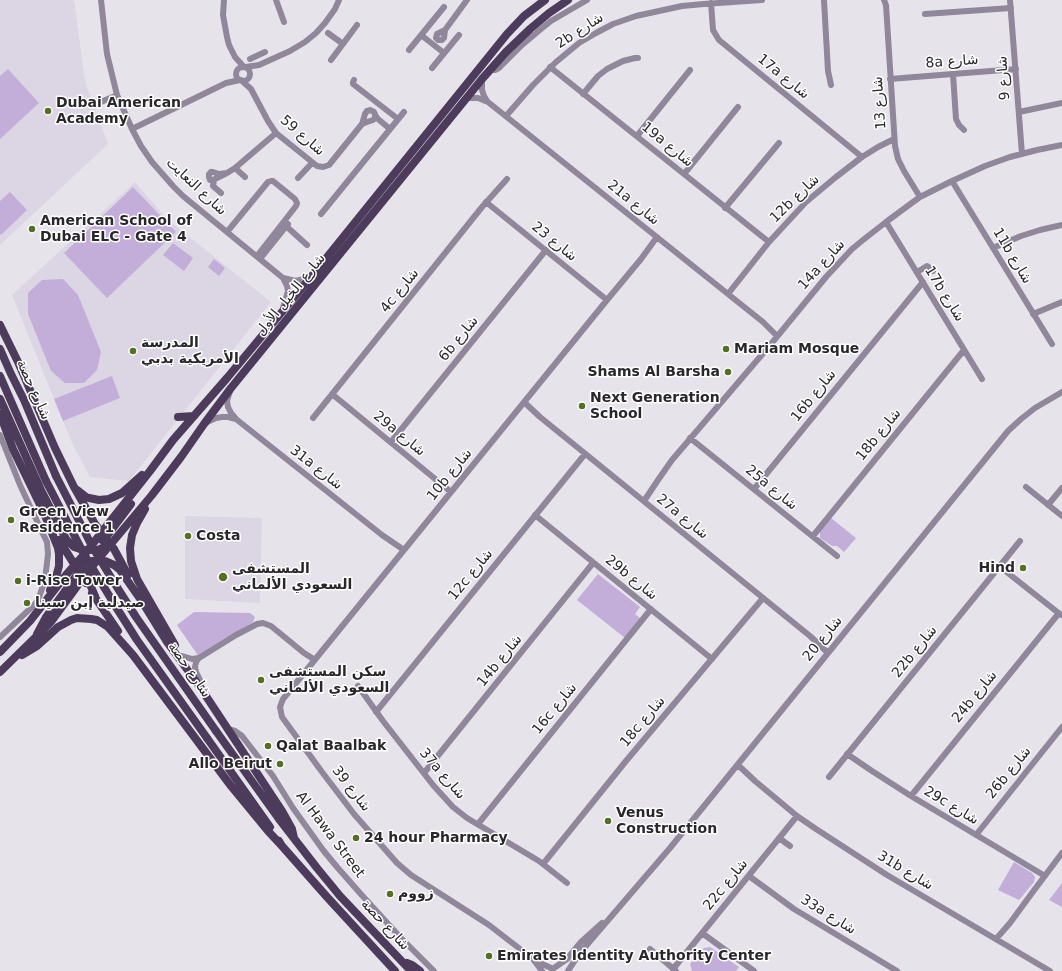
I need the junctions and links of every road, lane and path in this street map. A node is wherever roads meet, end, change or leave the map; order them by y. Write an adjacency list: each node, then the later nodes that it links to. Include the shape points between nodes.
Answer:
1 (101, 0): 53 (street, شارع النعايت, via 107,54)
2 (224, 0): 30 (street, via 225,30)
3 (276, 0): 17 (street)
4 (339, 0): 20 (street)
5 (466, 0): 21 (street)
6 (545, 0): 69 (main road, شارع الخيل الأول, via 524,16 507,34)
7 (568, 0): 39 (main road, شارع الخيل الأول, via 530,29)
8 (587, 0): 39 (street, via 551,21 499,68)
9 (762, 0): 13 (street, 2b شارع)
10 (824, 0): 50 (street)
11 (884, 0): 45 (street, شارع 13)
12 (1010, 0): 15 (street, شارع 9)
13 (712, 3): 37 (street, 2b شارع, via 682,6 620,21 579,43); 75 (street, 17a شارع, via 713,30 719,40)
14 (444, 7): 19 (street)
15 (1011, 8): 16 (street); 40 (street, شارع 9)
16 (925, 14)
17 (284, 22)
18 (357, 25): 26 (street)
19 (429, 26): 22 (street); 23 (street)
20 (325, 30): 26 (street); 34 (street)
21 (445, 30): 22 (street); 25 (street)
22 (438, 34): 25 (street, via 438,40)
23 (421, 35): 28 (street); 29 (street)
24 (459, 35): 27 (street)
25 (444, 38): 27 (street)
26 (343, 44): 33 (street)
27 (452, 44): 29 (street)
28 (409, 50)
29 (444, 53): 38 (street)
30 (235, 57): 36 (street); 42 (street)
31 (638, 58): 52 (street, via 623,61 607,69)
32 (250, 59): 34 (street, via 264,51)
33 (331, 60)
34 (269, 61): 35 (street)
35 (259, 65): 36 (street); 44 (street)
36 (245, 67): 42 (street, via 239,68); 44 (street, via 250,70)
37 (550, 67): 52 (street, 19a شارع); 61 (street, 2b شارع)
38 (432, 68)
39 (490, 69): 46 (main road, شارع الخيل الأول)
40 (1016, 69): 43 (street, 8a شارع); 60 (street, شارع 9)
41 (690, 70): 70 (street)
42 (236, 72): 47 (street); 49 (street)
43 (953, 74): 45 (street, 8a شارع); 67 (street, via 956,120)
44 (250, 75): 47 (street, via 246,80); 51 (street, شارع 59)
45 (890, 78): 71 (street, شارع 13)
46 (482, 79): 54 (main road, شارع الخيل الأول); 56 (street, via 482,93)
47 (240, 80): 49 (street); 51 (street, شارع 59)
48 (354, 80): 63 (street, via 353,84)
49 (226, 83): 65 (street)
50 (831, 85)
51 (251, 89): 68 (street, شارع 59)
52 (583, 94): 70 (street, 19a شارع)
53 (117, 95): 55 (street); 65 (street, شارع النعايت)
54 (467, 98): 56 (street, 21a شارع, via 478,98); 77 (main road, شارع الخيل الأول)
55 (100, 102)
56 (488, 102): 61 (street, 21a شارع)
57 (1062, 103): 60 (street)
58 (738, 107): 79 (street)
59 (404, 112): 63 (street)
60 (1019, 112): 74 (street, شارع 9)
61 (506, 116): 92 (street, 21a شارع)
62 (374, 118): 64 (street); 64 (street, شارع 59, via 374,112 366,112); 66 (street)
63 (398, 119): 66 (street)
64 (362, 124): 76 (street, شارع 59, via 329,165 320,167)
65 (132, 129): 91 (street, شارع النعايت, via 152,162 173,186)
66 (389, 130): 88 (street)
67 (964, 130)
68 (276, 133): 76 (street, شارع 59); 78 (street)
69 (425, 136): 77 (main road, via 428,141); 100 (main road, شارع الخيل الأول)
70 (637, 136): 79 (street, 19a شارع)
71 (894, 139): 75 (street, 12b شارع); 85 (street, شارع 13, via 901,165)
72 (779, 143): 87 (street)
73 (1062, 145): 74 (street, 14a شارع)
74 (1022, 154): 83 (street, 14a شارع)
75 (862, 156): 93 (street, 12b شارع, via 806,202)
76 (312, 163): 81 (street)
77 (411, 167): 116 (main road, شارع الخيل الأول)
78 (235, 168): 80 (street); 84 (street, via 214,180 214,186)
79 (684, 174): 87 (street, 19a شارع)
80 (245, 177)
81 (298, 178)
82 (507, 179): 86 (street, 4c شارع)
83 (952, 181): 85 (street, 14a شارع); 95 (street, 11b شارع)
84 (221, 193)
85 (920, 198): 89 (street, 14a شارع)
86 (486, 202): 96 (street, شارع 23); 118 (street, 4c شارع)
87 (725, 208): 93 (street, 19a شارع)
88 (321, 214)
89 (886, 222): 98 (street, 17b شارع); 110 (street, 14a شارع, via 852,249)
90 (1062, 225): 95 (street, via 1030,233)
91 (227, 232): 97 (street, شارع النعايت); 97 (street, via 268,182 272,181 295,199 297,204)
92 (658, 238): 103 (street, 21a شارع); 104 (street, 10b شارع)
93 (769, 242): 103 (street, 12b شارع)
94 (307, 245): 97 (street, via 287,225)
95 (993, 248): 107 (street, 11b شارع)
96 (546, 250): 104 (street, شارع 23); 131 (street, 6b شارع)
97 (258, 258): 101 (street, شارع النعايت)
98 (917, 272): 99 (street, via 927,266); 102 (street, 17b شارع)
99 (933, 272)
100 (311, 277): 101 (street, via 296,281); 106 (main road, شارع الخيل الأول)
101 (283, 278): 106 (street, via 288,292)
102 (923, 282): 113 (street, 17b شارع); 139 (street, 16b شارع)
103 (728, 294): 110 (street, 21a شارع)
104 (606, 300): 121 (street, 10b شارع)
105 (1062, 302): 107 (street)
106 (283, 310): 123 (main road, شارع الخيل الأول)
107 (1033, 314): 111 (street, 11b شارع)
108 (0, 325): 136 (main road)
109 (0, 329): 120 (main road)
110 (779, 334): 130 (street, 14a شارع)
111 (1052, 344)
112 (0, 349): 120 (main road, شارع حصة)
113 (964, 350): 115 (street, 17b شارع); 147 (street, 18b شارع)
114 (0, 376): 190 (main road, شارع حصة, bridge, via 46,481 112,602)
115 (982, 379)
116 (230, 390): 126 (street, 31a شارع, via 228,407); 127 (main road, شارع الخيل الأول)
117 (1062, 392): 164 (street, شارع 20, via 1035,408 1008,431)
118 (332, 394): 125 (street, 4c شارع); 131 (street, 29a شارع)
119 (0, 399): 150 (main road, via 28,463 68,543 78,549)
120 (24, 400): 188 (main road, شارع حصة, bridge, via 56,476 93,548 115,584 216,731)
121 (522, 404): 134 (street, 27a شارع); 140 (street, 10b شارع)
122 (0, 414): 133 (main road)
123 (194, 416): 124 (main road); 132 (main road, شارع الخيل الأول)
124 (178, 417)
125 (313, 418)
126 (236, 419): 127 (street, via 222,417); 151 (street, 31a شارع)
127 (204, 424): 141 (main road, شارع الخيل الأول)
128 (0, 425): 133 (street)
129 (0, 435): 163 (street, via 44,536 48,554 45,580 38,600)
130 (690, 438): 139 (street, 25a شارع); 142 (street, 14a شارع)
131 (391, 442): 140 (street, 29a شارع)
132 (169, 445): 135 (main road, شارع الخيل الأول); 148 (main road, via 156,472)
133 (13, 448): 144 (main road)
134 (585, 454): 142 (street, 27a شارع); 145 (street, 12c شارع)
135 (150, 471): 136 (main road, via 122,493 109,499 86,497); 148 (main road, شارع الخيل الأول)
136 (74, 487): 148 (main road)
137 (1026, 487): 143 (street)
138 (1062, 488): 143 (street)
139 (754, 489): 147 (street, 25a شارع)
140 (451, 492): 151 (street, 10b شارع)
141 (152, 495): 148 (main road, شارع الخيل الأول); 167 (main road, via 132,535 131,562 136,579)
142 (642, 500): 158 (street, 27a شارع)
143 (1048, 505): 146 (street)
144 (44, 513): 156 (main road); 160 (main road, via 58,548 59,561 56,577)
145 (535, 516): 153 (street, 29b شارع); 177 (street, 12c شارع)
146 (1062, 516)
147 (813, 536): 152 (street, 25a شارع)
148 (106, 538): 150 (main road); 154 (main road, شارع الخيل الأول); 159 (main road)
149 (1020, 541): 155 (street, 22b شارع)
150 (94, 550): 154 (main road); 156 (main road, شارع الخيل الأول)
151 (403, 552): 171 (street, 10b شارع)
152 (837, 556)
153 (593, 563): 161 (street, 29b شارع); 182 (street, 14b شارع)
154 (91, 564): 156 (main road); 156 (main road, شارع الخيل الأول); 157 (main road, via 89,582); 159 (main road, via 105,561 117,567)
155 (999, 566): 162 (street); 180 (street, 22b شارع)
156 (77, 570): 157 (main road); 160 (main road, شارع الخيل الأول); 168 (main road, via 36,636)
157 (95, 596): 166 (main road)
158 (763, 598): 164 (street, 27a شارع); 170 (street, 18c شارع)
159 (141, 600): 173 (main road)
160 (44, 603): 165 (main road, شارع الخيل الأول, via 30,622)
161 (651, 609): 170 (street, 29b شارع); 186 (street, 16c شارع)
162 (1060, 615): 184 (street, 24b شارع)
163 (0, 637)
164 (830, 651): 181 (street, شارع 20)
165 (0, 652)
166 (133, 656): 168 (main road, via 108,627 97,620 84,618 64,623); 190 (main road, via 227,781)
167 (182, 656): 169 (street); 173 (main road)
168 (16, 658): 172 (main road)
169 (199, 658): 171 (street, via 236,635 257,624 265,623); 175 (street, via 195,667)
170 (712, 659): 193 (street, 18c شارع)
171 (314, 661): 176 (street, 10b شارع, via 283,699)
172 (0, 672)
173 (194, 679): 175 (main road)
174 (358, 686): 177 (street, 37a شارع)
175 (200, 687): 179 (main road)
176 (280, 707): 201 (street, شارع 39, via 282,717 332,786 397,863 411,875 489,924)
177 (376, 712): 182 (street, 37a شارع)
178 (1062, 727): 187 (street, 26b شارع)
179 (228, 729): 188 (main road, via 286,818); 208 (street, Al Hawa Street, via 242,736 337,867)
180 (848, 754): 183 (street, 22b شارع); 184 (street, 29c شارع)
181 (736, 766): 185 (street, 31b شارع); 197 (street, شارع 20)
182 (424, 773): 186 (street, 37a شارع, via 442,796)
183 (829, 777)
184 (911, 796): 187 (street, 29c شارع)
185 (797, 816): 189 (street, 22c شارع); 199 (street, 31b شارع, via 888,875)
186 (478, 824): 193 (street, 37a شارع)
187 (976, 835): 195 (street, 29c شارع)
188 (294, 838): 202 (main road, شارع حصة, via 340,896)
189 (779, 838): 191 (street); 194 (street, 22c شارع)
190 (282, 846): 205 (main road, شارع حصة)
191 (790, 846)
192 (1062, 853): 195 (street)
193 (543, 864): 196 (street, 37a شارع)
194 (749, 876): 198 (street, 22c شارع); 213 (street, 33a شارع, via 794,909)
195 (1045, 876): 199 (street)
196 (567, 884)
197 (614, 913): 203 (street, شارع 20, via 581,942 567,959); 211 (street, شارع 20)
198 (702, 933): 204 (street, 22c شارع); 212 (street)
199 (998, 940): 214 (street, 31b شارع)
200 (650, 949): 204 (street)
201 (533, 959): 203 (street, شارع 39); 209 (street, شارع 39)
202 (402, 962): 206 (main road, شارع حصة); 207 (main road)
203 (552, 969): 210 (street, شارع 39)
204 (674, 970)
205 (395, 971)
206 (411, 971)
207 (420, 971)
208 (434, 971)
209 (542, 971)
210 (563, 971)
211 (568, 971)
212 (754, 971)
213 (897, 971)
214 (1050, 971)

